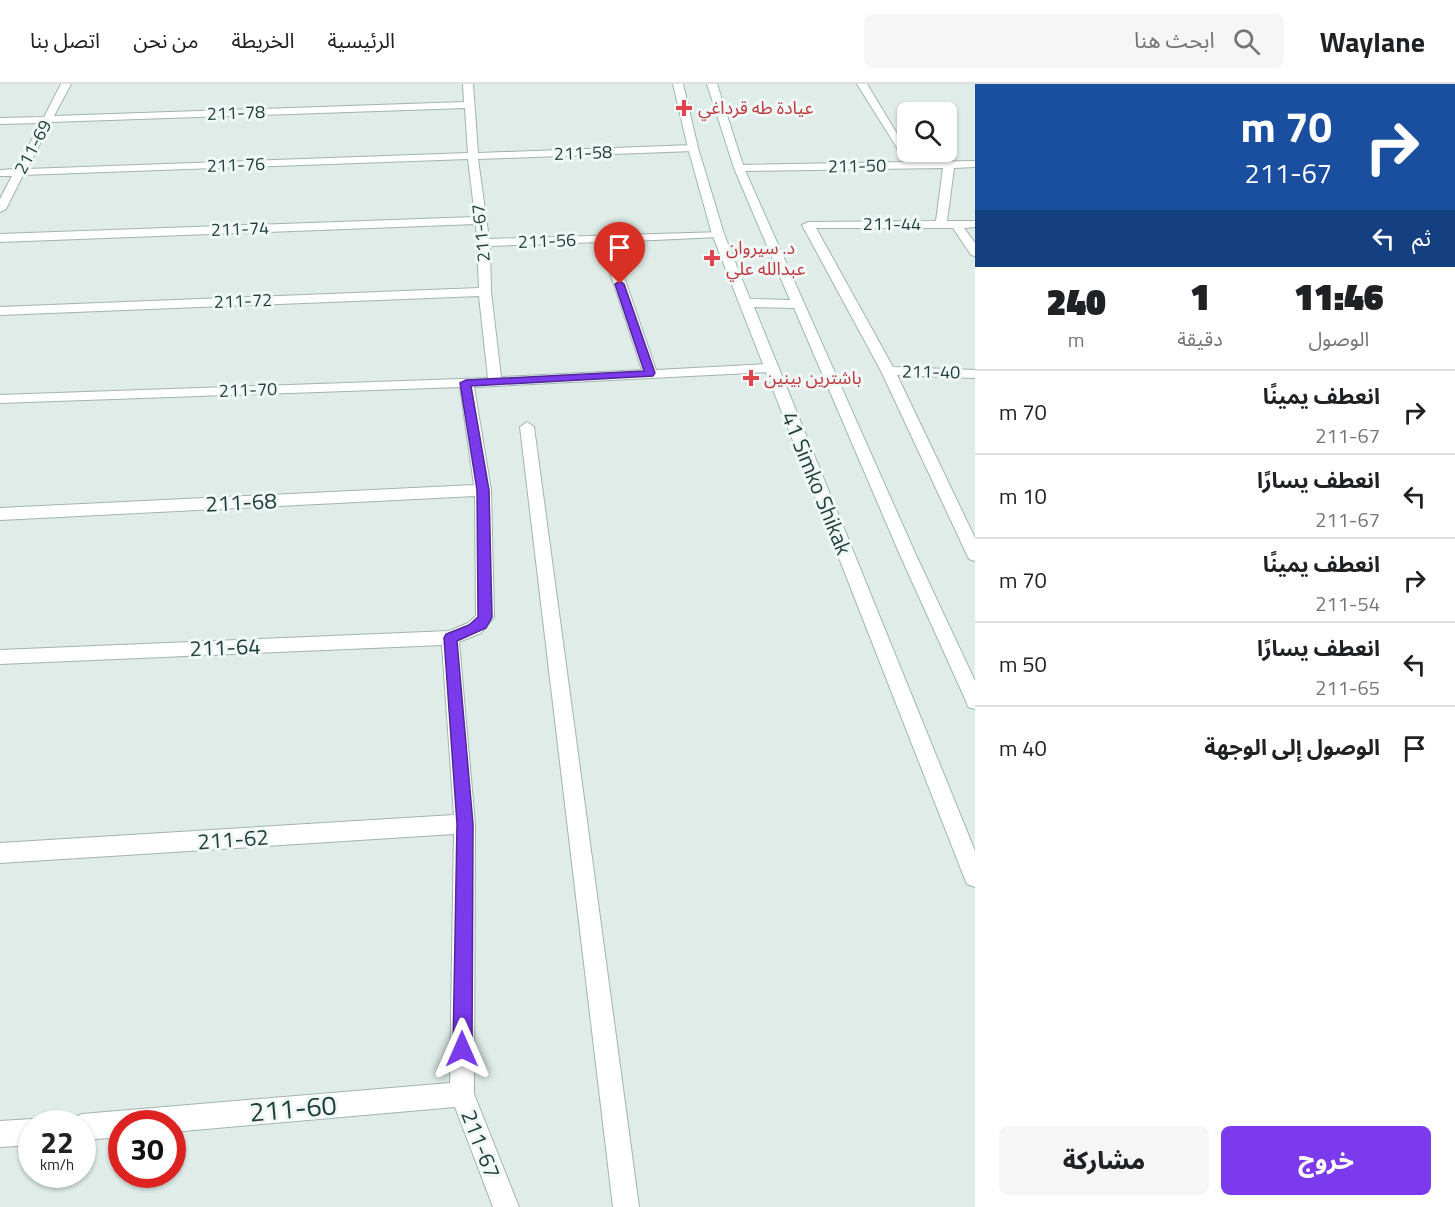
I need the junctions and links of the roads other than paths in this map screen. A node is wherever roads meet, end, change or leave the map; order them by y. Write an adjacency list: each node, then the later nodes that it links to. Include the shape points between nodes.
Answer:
1 (66, 84): 7 (street, 211-69)
2 (468, 84): 6 (street, 211-67)
3 (678, 84): 9 (street, 41 Simko Shikak)
4 (712, 84): 14 (street)
5 (862, 84): 12 (street)
6 (471, 105): 7 (street, 211-78); 10 (street, 211-67)
7 (47, 120): 8 (street, 211-78); 15 (street, 211-69)
8 (0, 121)
9 (693, 148): 10 (street, 211-58); 22 (street, 41 Simko Shikak)
10 (472, 157): 15 (street, 211-76); 18 (street, 211-67)
11 (975, 164): 13 (street, 211-50)
12 (913, 165): 13 (street, 211-50); 14 (street, 211-50)
13 (949, 165): 19 (street)
14 (739, 168): 29 (street)
15 (20, 172): 16 (street, 211-76); 17 (street, 211-69)
16 (0, 173)
17 (0, 209)
18 (480, 220): 23 (street, 211-74); 25 (street, 211-67)
19 (942, 224): 20 (street, 211-44); 32 (street, 211-44, via 808,225)
20 (956, 224): 21 (street, 211-44); 26 (street)
21 (975, 224)
22 (718, 234): 24 (street, 211-56); 28 (street, 41 Simko Shikak)
23 (0, 238)
24 (605, 238): 25 (street, 211-56); 33 (street)
25 (484, 243): 27 (street, 211-67)
26 (975, 252)
27 (485, 292): 30 (street, 211-72); 35 (street, 211-67)
28 (745, 303): 29 (street); 31 (street, 41 Simko Shikak)
29 (798, 304): 44 (street)
30 (0, 311)
31 (771, 368): 33 (street, 211-70); 47 (street, 41 Simko Shikak)
32 (888, 371): 34 (street, 211-40); 41 (street)
33 (650, 373): 35 (street, 211-70)
34 (975, 374)
35 (495, 382): 36 (street, 211-70)
36 (466, 383): 37 (street, 211-70); 39 (street)
37 (0, 399)
38 (527, 427): 53 (street)
39 (483, 490): 40 (street, 211-68); 42 (street, via 485,617 474,629)
40 (0, 514)
41 (975, 555)
42 (450, 638): 43 (street, 211-64); 45 (street, 211-67)
43 (0, 657)
44 (975, 701)
45 (465, 824): 46 (street, 211-62); 48 (street, 211-67)
46 (0, 854)
47 (975, 877)
48 (462, 1094): 49 (street, 211-60); 52 (street, 211-67)
49 (186, 1118)
50 (18, 1133): 51 (street)
51 (0, 1134)
52 (506, 1207)
53 (626, 1207)

